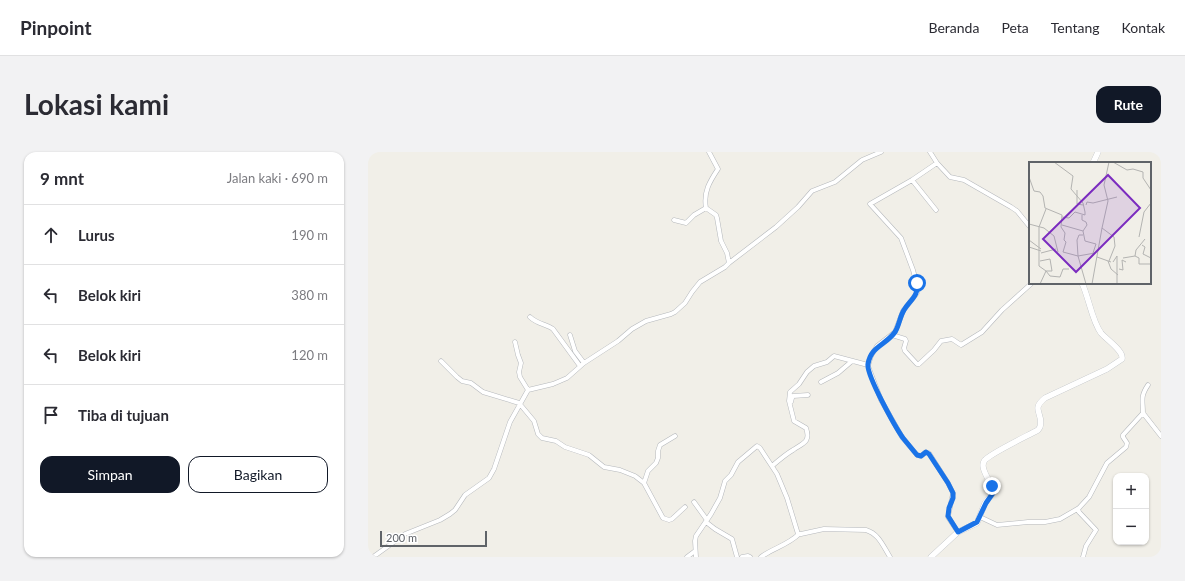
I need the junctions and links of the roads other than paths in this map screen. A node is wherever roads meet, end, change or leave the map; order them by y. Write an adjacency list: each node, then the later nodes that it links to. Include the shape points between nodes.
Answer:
1 (709, 152): 8 (street, via 718,169 707,190)
2 (881, 152): 12 (street, via 862,160 835,182 812,191 776,227)
3 (930, 152): 6 (street)
4 (1098, 152): 5 (street)
5 (1093, 162)
6 (937, 163): 7 (street); 11 (street, via 950,177 964,180 1014,209)
7 (912, 180): 9 (street); 17 (street, via 870,204 901,238 917,283 917,293 903,311)
8 (706, 208): 10 (street, via 686,223); 12 (street, via 716,215)
9 (936, 210)
10 (674, 220)
11 (1029, 226)
12 (729, 263): 21 (street, via 700,282 675,312 646,321)
13 (1031, 284): 17 (street, via 980,333 961,345 952,339 941,341 919,364 916,364 905,351 905,340)
14 (1082, 284): 38 (street, via 1096,325 1123,358 1106,369 1045,398 1037,410 1041,419 1038,430 985,460 984,469 993,493)
15 (530, 317): 23 (street, via 537,323 553,329)
16 (570, 335): 21 (street, via 575,351)
17 (892, 335): 22 (street, via 877,346)
18 (515, 342): 26 (street, via 521,363 520,377)
19 (442, 360): 28 (street, via 462,381 483,392)
20 (852, 361): 22 (street); 24 (street, via 838,373); 29 (street, via 834,356 827,362 814,366 790,392)
21 (584, 363): 23 (street)
22 (868, 364): 40 (street, via 877,392 902,437 917,455 921,456 926,452 929,454 951,488 953,495 948,516)
23 (580, 366): 26 (street, via 561,381)
24 (821, 382)
25 (1148, 385): 30 (street, via 1142,394)
26 (528, 390): 28 (street)
27 (808, 395): 29 (street, via 793,396)
28 (519, 403): 34 (street, via 534,421 542,438 556,440 565,447 589,455 604,467 630,473); 43 (street, via 494,469 488,478 466,495 450,514 405,534)
29 (790, 405): 33 (street, via 794,420 807,429 807,439 804,444)
30 (1143, 413): 32 (street); 37 (street, via 1124,433 1126,447 1107,463 1089,497)
31 (675, 436): 34 (street, via 660,445 656,464 648,471)
32 (1161, 436)
33 (772, 466): 39 (street, via 759,447 755,447 735,464 731,475 725,481 720,498); 41 (street, via 787,498)
34 (644, 483): 36 (street, via 664,518 672,519)
35 (694, 502): 39 (street)
36 (685, 507)
37 (1079, 508): 38 (street, via 1060,518 1045,522 997,525); 52 (street, via 1079,512 1096,530 1086,546)
38 (980, 517): 40 (street, via 974,525)
39 (706, 521): 42 (street, via 694,541); 46 (street, via 715,530 732,539)
40 (958, 532): 51 (street)
41 (799, 534): 49 (street, via 788,543 770,550); 50 (street, via 824,528 871,531 879,538)
42 (695, 551): 44 (street); 45 (street)
43 (373, 557)
44 (687, 557)
45 (696, 557)
46 (737, 557)
47 (742, 557): 48 (street)
48 (750, 557)
49 (761, 557)
50 (890, 557)
51 (931, 557)
52 (1083, 557)

